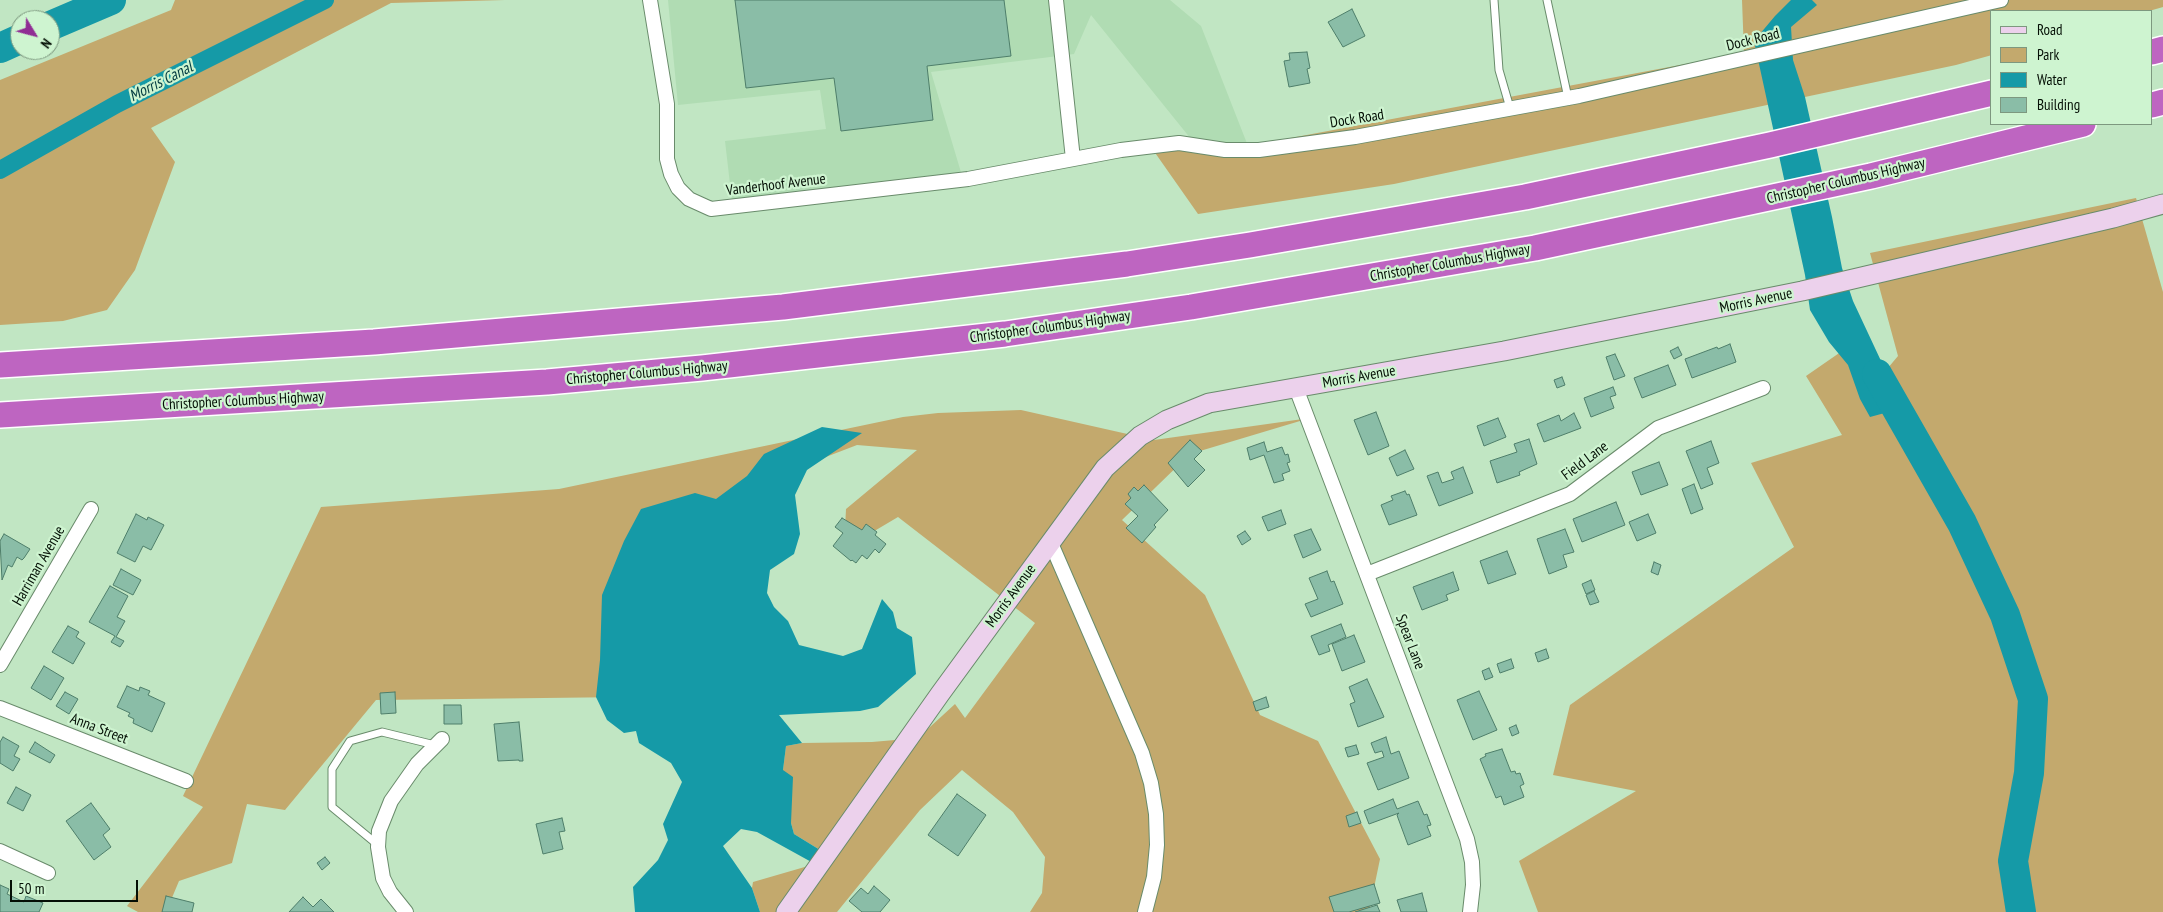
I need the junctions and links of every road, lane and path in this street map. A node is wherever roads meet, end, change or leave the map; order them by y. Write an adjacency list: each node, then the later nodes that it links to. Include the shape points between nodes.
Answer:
1 (650, 0): 10 (street, Vanderhoof Avenue, via 667,104 667,159 678,188 703,207 710,209 968,179)
2 (1056, 0): 10 (street)
3 (1494, 0): 8 (lane, via 1499,70)
4 (1547, 0): 7 (lane)
5 (2001, 0): 7 (street, Dock Road)
6 (1990, 93): 12 (highway, via 1525,198 1128,264 783,307 551,328)
7 (1568, 98): 8 (street, Dock Road)
8 (1510, 108): 10 (street, Dock Road, via 1259,150 1225,150 1179,143)
9 (2079, 125): 15 (highway, Christopher Columbus Highway, via 1871,176 1535,248 1171,310 896,347 547,382)
10 (1073, 159)
11 (2163, 204): 13 (street, Morris Avenue, via 1802,291 1504,351)
12 (0, 365)
13 (1296, 388): 17 (street, Morris Avenue, via 1208,403 1167,420 1140,436 1105,468); 18 (street, Spear Lane)
14 (1763, 388): 18 (street, Field Lane, via 1658,428 1570,494)
15 (0, 415)
16 (91, 509): 19 (street, Harriman Avenue)
17 (1050, 542): 27 (street, Morris Avenue); 28 (street, via 1142,753 1151,783 1156,845 1154,877)
18 (1367, 574): 29 (street, Spear Lane, via 1467,838 1473,885)
19 (0, 665)
20 (0, 708): 22 (street, Anna Street)
21 (439, 742): 23 (street, via 417,764 391,801 379,831); 23 (lane, via 382,732 350,741 332,769 332,807)
22 (186, 781)
23 (378, 845): 26 (street, via 383,878)
24 (0, 851): 25 (street)
25 (48, 873)
26 (406, 912)
27 (786, 912)
28 (1145, 912)
29 (1470, 912)

